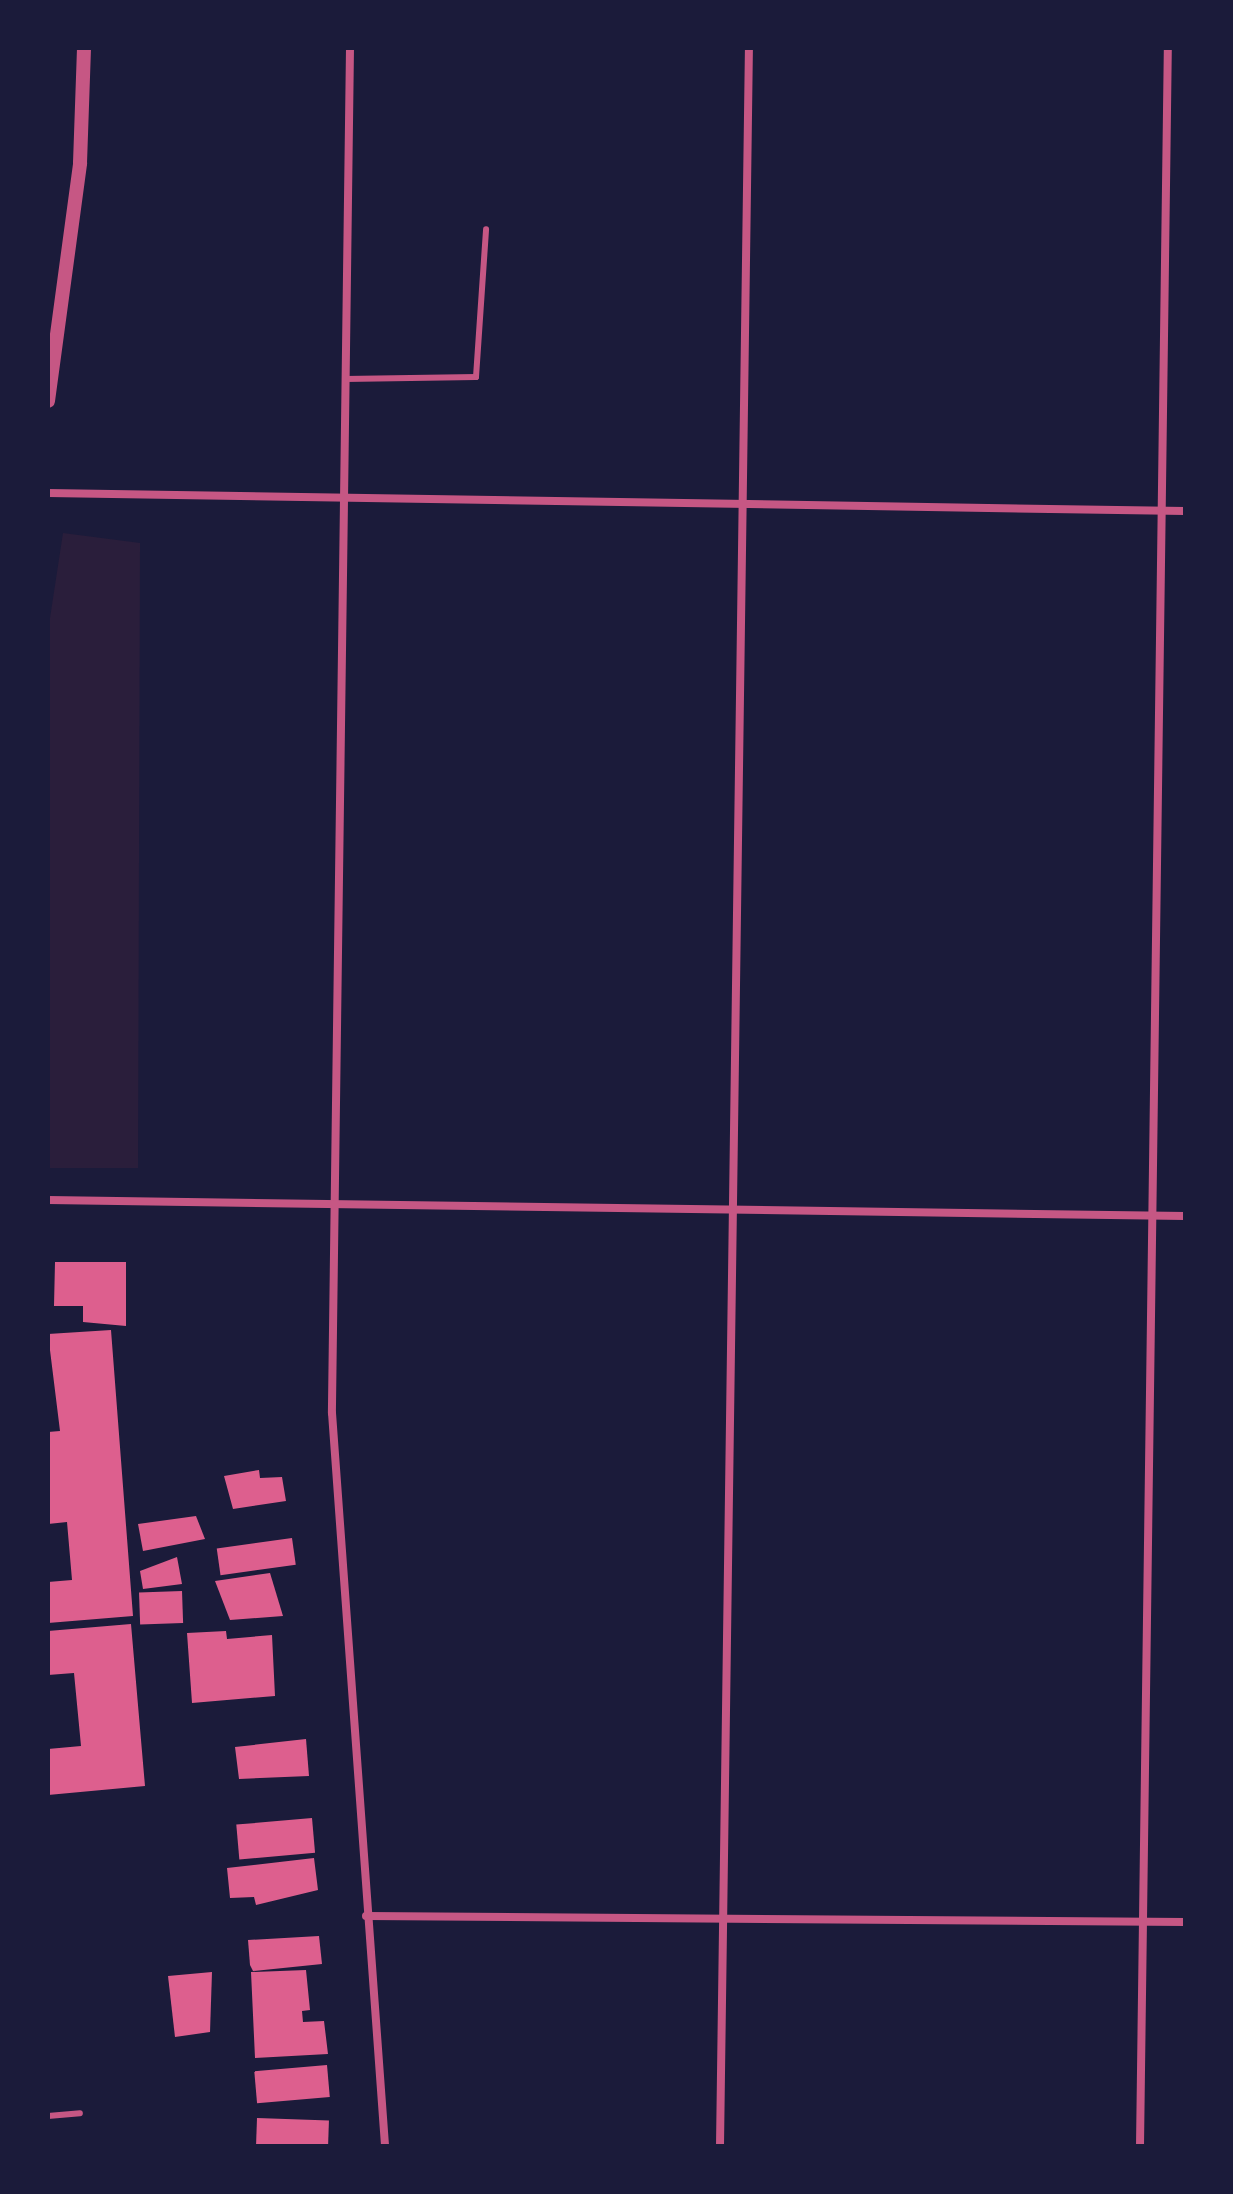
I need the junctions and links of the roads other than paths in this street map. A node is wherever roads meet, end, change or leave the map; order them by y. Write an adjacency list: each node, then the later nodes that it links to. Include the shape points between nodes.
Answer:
1 (84, 48): 7 (street, via 80,163)
2 (350, 48): 6 (street)
3 (749, 48): 10 (street)
4 (1168, 48): 11 (street)
5 (486, 229): 6 (lane, via 476,377)
6 (345, 379): 9 (street)
7 (48, 401)
8 (48, 493): 9 (street)
9 (344, 499): 10 (street); 14 (street)
10 (742, 505): 11 (street); 15 (street)
11 (1162, 511): 12 (street); 16 (street)
12 (1185, 511)
13 (48, 1200): 14 (street)
14 (335, 1203): 15 (street); 18 (street, via 332,1413)
15 (733, 1208): 16 (street); 19 (street)
16 (1153, 1215): 17 (street); 20 (street)
17 (1185, 1216)
18 (366, 1916): 19 (street); 24 (street)
19 (723, 1916): 20 (street); 25 (street)
20 (1143, 1921): 21 (street); 26 (street)
21 (1185, 1922)
22 (80, 2113): 23 (lane)
23 (48, 2116)
24 (385, 2146)
25 (720, 2146)
26 (1140, 2146)

